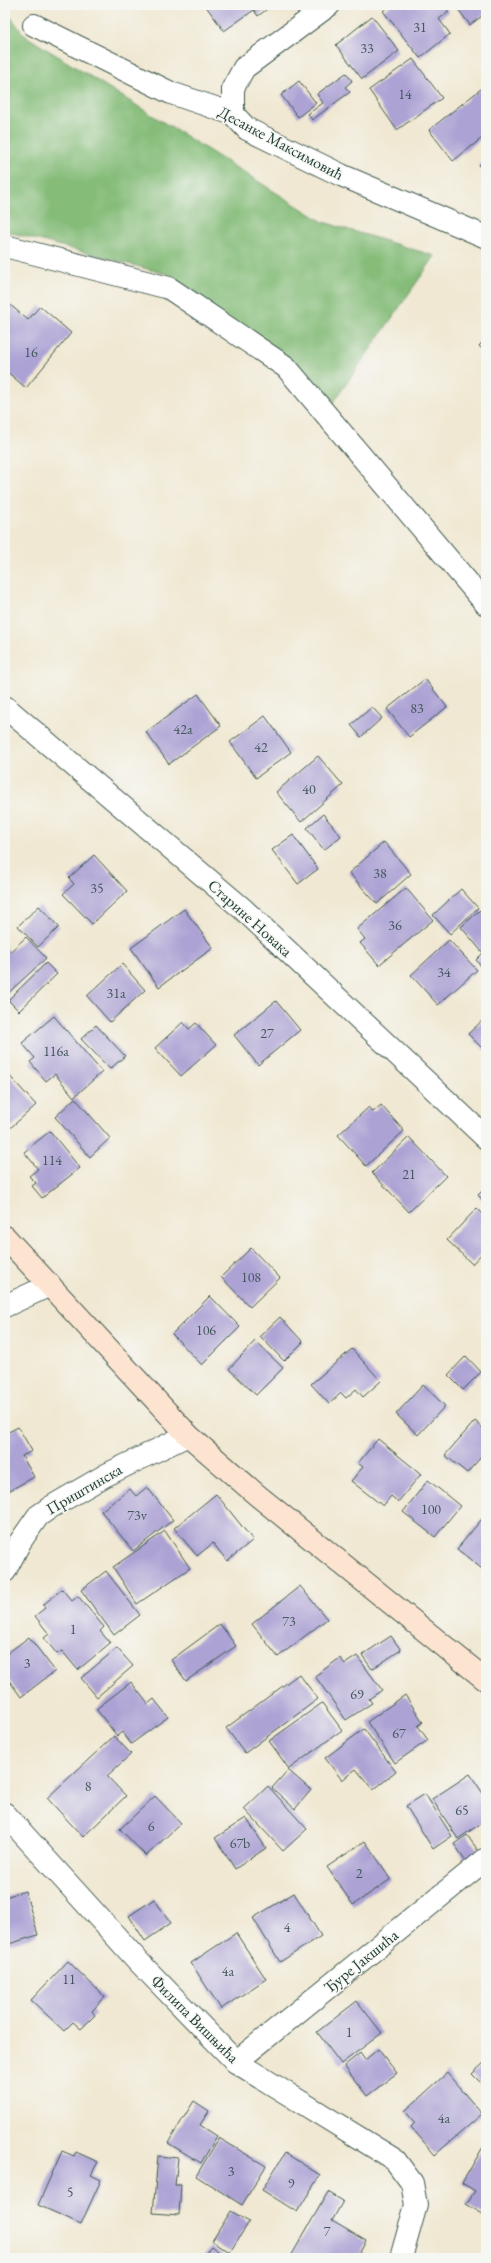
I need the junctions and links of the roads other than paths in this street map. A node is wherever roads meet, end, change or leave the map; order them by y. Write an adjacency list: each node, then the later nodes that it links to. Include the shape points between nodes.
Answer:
1 (329, 5): 3 (street, via 244,68 233,88)
2 (34, 25): 3 (street, Десанке Максимовић, via 171,93)
3 (233, 114): 4 (street, Десанке Максимовић, via 247,129 334,172)
4 (486, 237)
5 (5, 246): 6 (street, via 169,288 286,367)
6 (486, 604)
7 (5, 707): 8 (street, Старине Новака, via 244,910)
8 (486, 1138)
9 (5, 1237): 10 (main road)
10 (50, 1285): 11 (street); 12 (main road)
11 (5, 1306)
12 (188, 1435): 13 (street, Приштинска, via 106,1475 51,1506 38,1516 20,1542); 14 (main road, via 257,1495)
13 (5, 1571)
14 (486, 1680)
15 (5, 1814): 17 (street, Филипа Вишњића, via 138,1962)
16 (486, 1859): 17 (street, Ђуре Јакшића)
17 (236, 2062): 18 (street, Филипа Вишњића, via 395,2160 412,2183 416,2205)
18 (401, 2258)

